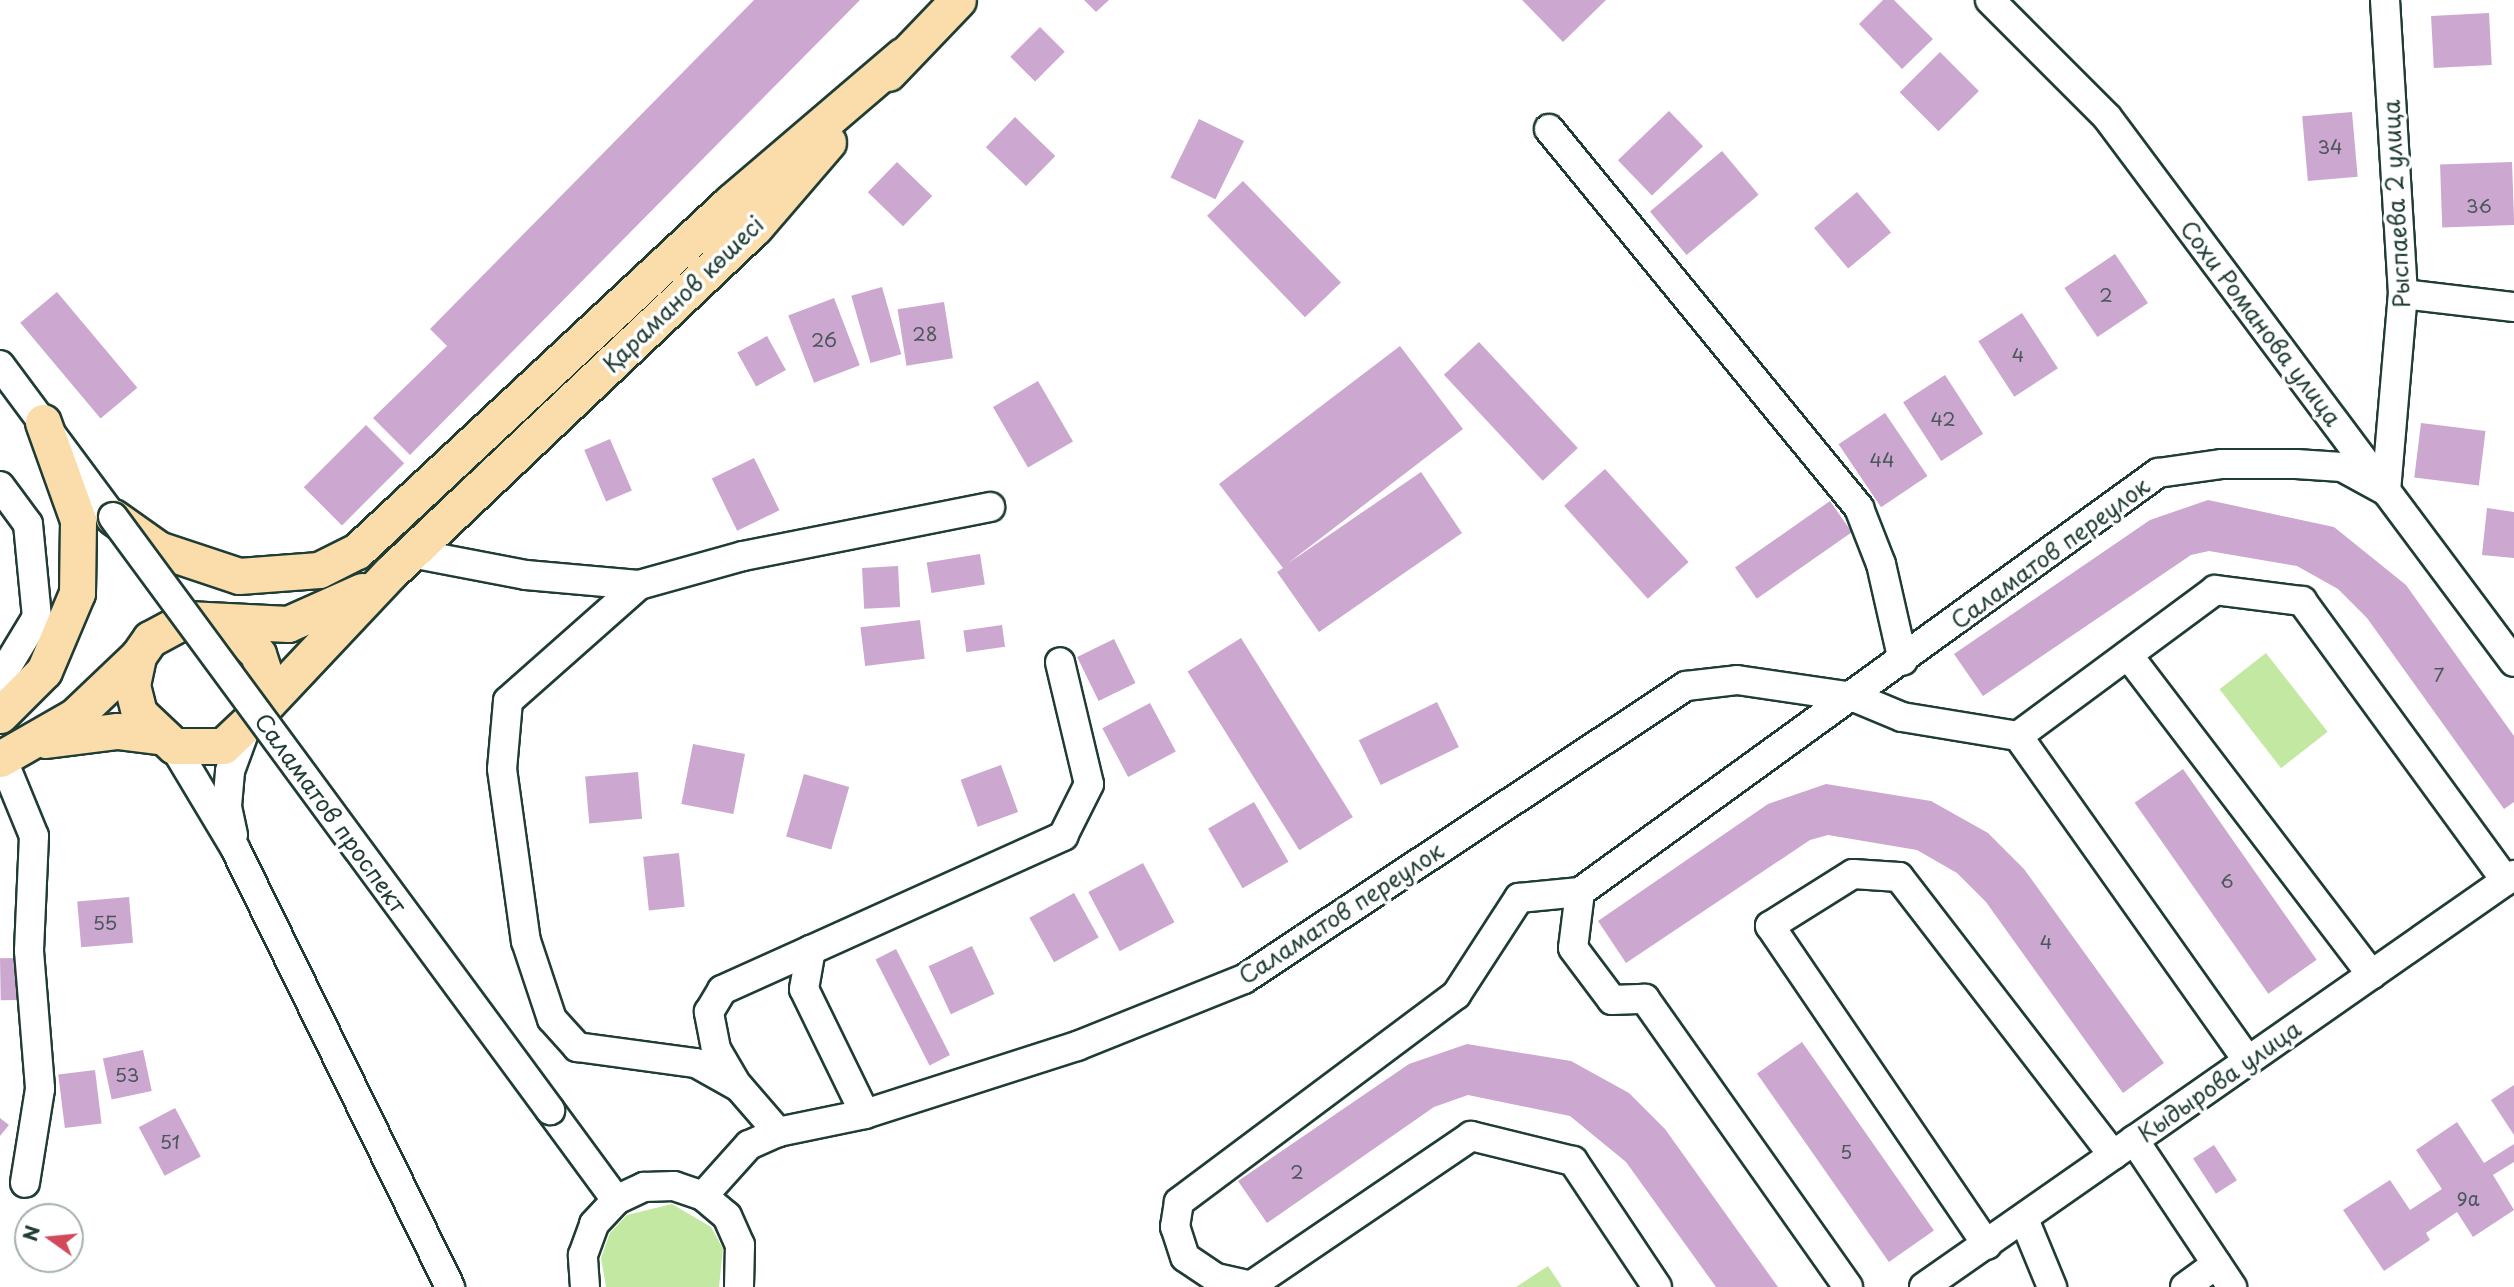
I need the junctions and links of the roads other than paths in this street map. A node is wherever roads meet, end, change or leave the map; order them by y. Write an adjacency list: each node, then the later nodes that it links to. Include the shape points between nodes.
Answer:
1 (958, 0): 4 (main road, Қараманов көшесі)
2 (1990, 0): 11 (street, Сохи Романова улица, via 2107,117)
3 (2385, 0): 6 (street, Рыспаева 2 улица)
4 (902, 56): 13 (main road, via 731,202 357,551 319,570 239,576 197,566 158,549); 14 (main road, Қараманов көшесі, via 755,227)
5 (1549, 129): 19 (street, via 1859,508 1881,564)
6 (2403, 294): 7 (street); 11 (street, Рыспаева 2 улица)
7 (2514, 307)
8 (0, 365): 9 (street, Саламатов проспект)
9 (43, 422): 13 (street, Саламатов проспект); 24 (main road, via 78,520 77,593 44,671)
10 (0, 486): 22 (street, via 28,524 37,617)
11 (2386, 491): 19 (street, Саламатов переулок, via 2342,467 2222,464 2158,474 2102,509); 20 (street, Сохи Романова улица)
12 (990, 507): 15 (street, via 743,556)
13 (113, 517): 41 (street, Саламатов проспект, bridge)
14 (401, 563): 15 (street); 16 (main road, via 337,606 288,624); 25 (main road)
15 (639, 585): 35 (street, via 508,701 502,769 526,941 552,1019 577,1047 696,1063)
16 (229, 625): 18 (main road, via 209,618 177,622 150,639); 25 (main road, via 258,654 264,673)
17 (2128, 655): 26 (street); 30 (street, via 2216,590 2302,601); 33 (street)
18 (138, 656): 27 (main road, via 132,685 139,713); 28 (main road, via 75,716)
19 (1903, 661): 23 (street, Саламатов переулок)
20 (2514, 662)
21 (1060, 663): 32 (street, via 1089,784 1063,836)
22 (0, 678)
23 (1854, 697): 26 (street, via 1902,717); 31 (street, Саламатов переулок); 36 (street, Саламатов переулок, via 1738,680 1686,686 1244,979 1077,1046)
24 (0, 715)
25 (251, 723): 27 (main road, via 223,746); 29 (street, via 227,806)
26 (2018, 736): 34 (street)
27 (166, 741): 28 (main road, via 80,733); 29 (street)
28 (11, 753): 39 (street, via 34,836 29,951 40,1088)
29 (235, 849): 46 (street)
30 (2510, 878): 33 (street, Кыдырова улица)
31 (1580, 892): 45 (street, via 1519,898 1456,995 1179,1202 1175,1227 1185,1257 1216,1278); 50 (street, via 1573,948 1612,1000 1644,999)
32 (811, 950): 35 (street, via 722,990 709,1012 716,1049); 36 (street, via 804,989)
33 (2372, 975): 34 (street, Кыдырова улица)
34 (2248, 1061): 38 (street, Кыдырова улица)
35 (739, 1087): 37 (street)
36 (865, 1114): 37 (street, Саламатов переулок)
37 (778, 1132): 40 (street, Саламатов переулок, via 748,1145)
38 (2124, 1148): 42 (street, Кыдырова улица); 43 (street, via 1899,877 1853,874 1770,926); 44 (street)
39 (25, 1183)
40 (703, 1196): 41 (street, via 664,1186); 48 (street, via 727,1216 740,1245)
41 (617, 1200): 47 (street, via 594,1224 583,1255)
42 (2024, 1219): 43 (street, Кыдырова улица); 52 (street)
43 (1986, 1245): 51 (street, Кыдырова улица)
44 (2225, 1276): 53 (street)
45 (1254, 1286): 49 (street, via 1471,1136 1573,1161)
46 (450, 1287)
47 (585, 1287)
48 (738, 1287)
49 (1657, 1287)
50 (1848, 1287)
51 (1924, 1287)
52 (2052, 1287)
53 (2185, 1287)

